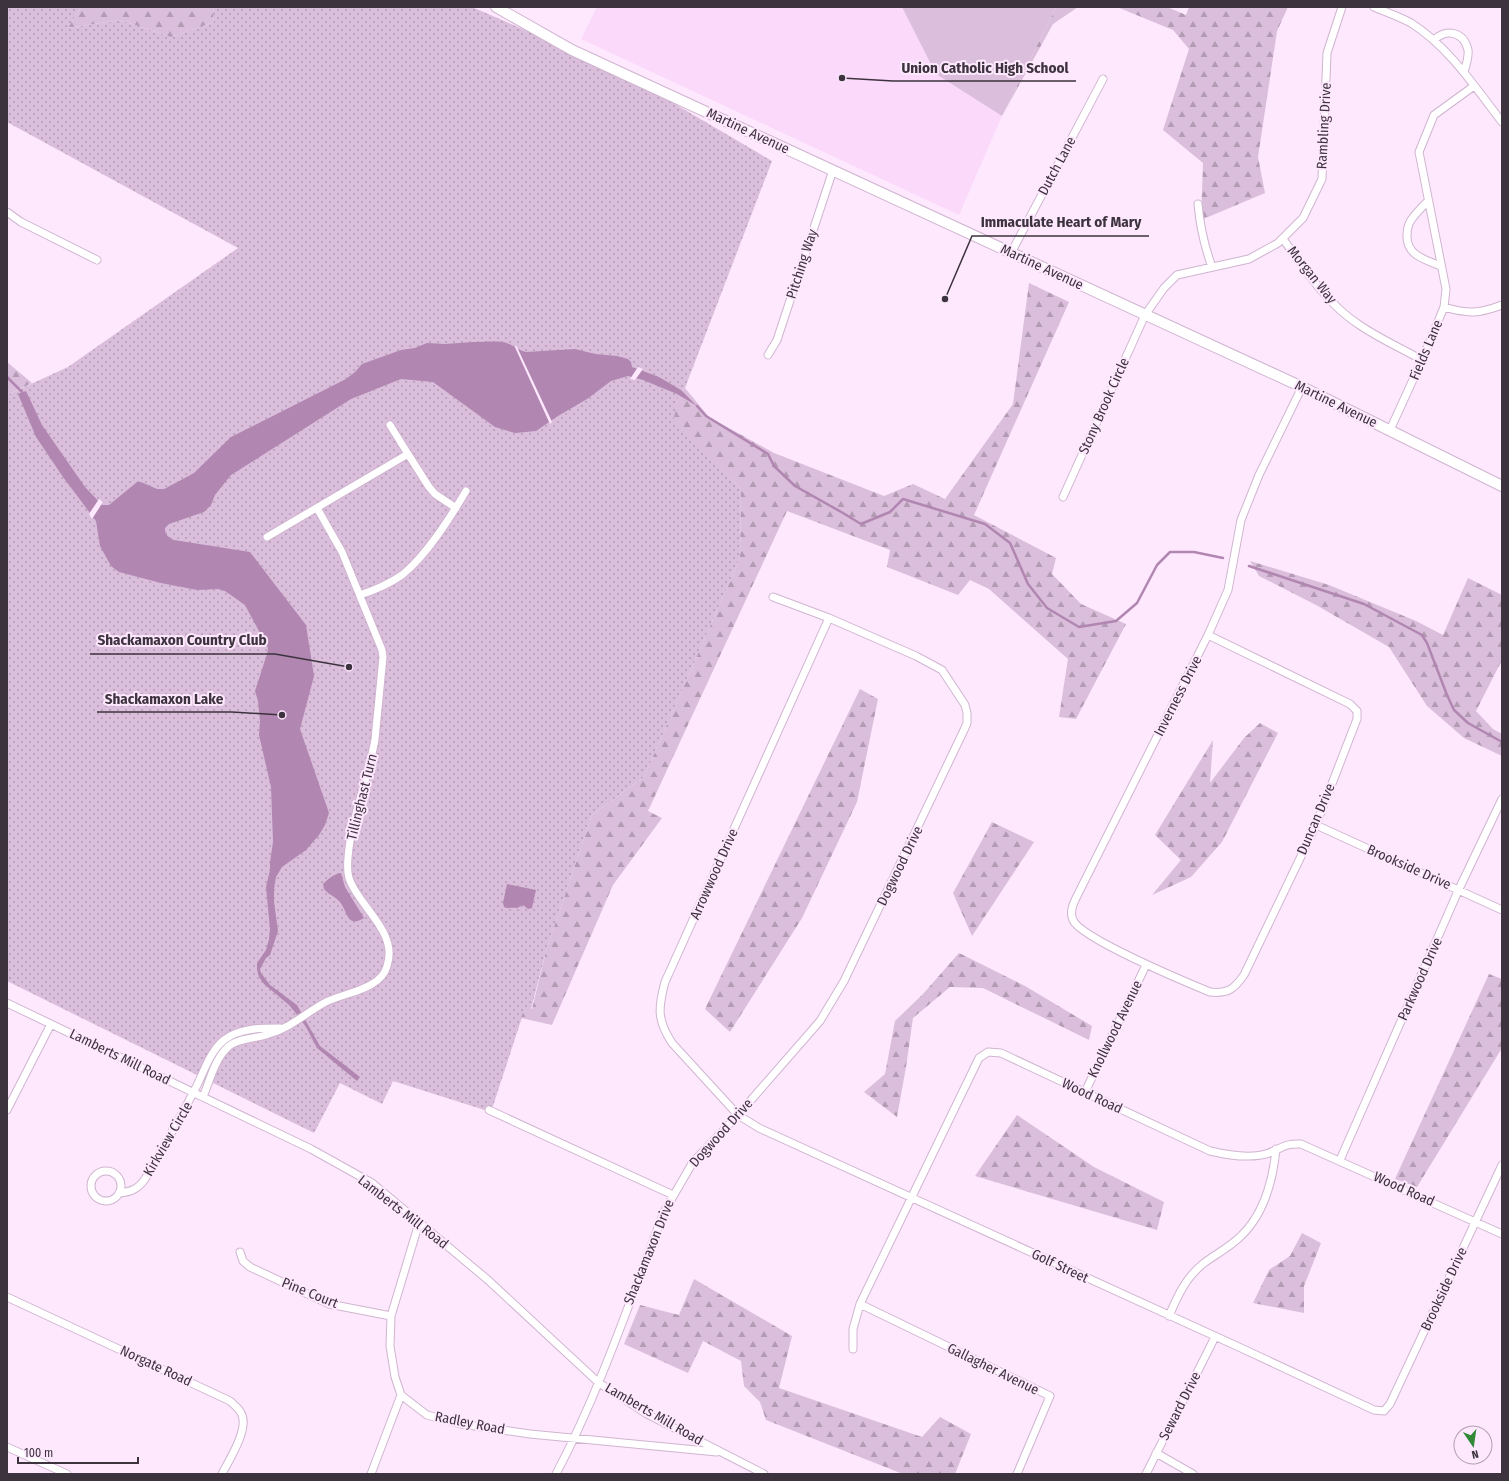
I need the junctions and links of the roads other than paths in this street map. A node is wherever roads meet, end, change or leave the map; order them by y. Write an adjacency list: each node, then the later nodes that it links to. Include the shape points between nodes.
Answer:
1 (496, 7): 9 (main road, Martine Avenue, via 572,50)
2 (1342, 7): 13 (street, Rambling Drive, via 1327,53 1322,178 1303,218)
3 (1374, 7): 4 (street, via 1410,23)
4 (1434, 40): 5 (street); 5 (street, via 1446,33 1459,35 1468,50)
5 (1464, 72): 7 (street)
6 (1103, 79): 14 (street, Dutch Lane)
7 (1474, 86): 8 (street); 10 (street, Fields Lane, via 1434,115 1419,152)
8 (1502, 122)
9 (833, 170): 14 (main road, Martine Avenue); 21 (street, Pitching Way, via 777,340)
10 (1428, 200): 16 (street, Fields Lane); 16 (street, via 1407,227 1407,239 1409,248 1419,257)
11 (1198, 204): 17 (street, via 1201,233)
12 (7, 212): 15 (street, via 21,222)
13 (1283, 239): 17 (street, Rambling Drive, via 1249,259); 22 (street, Morgan Way, via 1316,285 1343,312 1358,324)
14 (1011, 252): 20 (main road, Martine Avenue)
15 (97, 260)
16 (1441, 266): 19 (street, Fields Lane, via 1446,289)
17 (1212, 267): 20 (street, Rambling Drive, via 1177,275 1164,288)
18 (1502, 305): 19 (street, via 1487,311 1463,313)
19 (1444, 307): 22 (street, Fields Lane)
20 (1146, 314): 23 (main road, Martine Avenue); 29 (street, Stony Brook Circle)
21 (768, 355)
22 (1422, 360): 25 (street, Fields Lane)
23 (1302, 387): 25 (main road, Martine Avenue); 36 (street, Inverness Drive, via 1259,475 1242,520 1228,590)
24 (390, 425): 26 (street)
25 (1390, 430): 27 (main road, Martine Avenue)
26 (408, 454): 30 (street); 31 (street, via 435,494)
27 (1502, 486)
28 (466, 491): 31 (street)
29 (1063, 497)
30 (317, 508): 32 (street); 33 (street, Tillinghast Turn, via 342,552)
31 (456, 508): 33 (street, via 411,567 386,584)
32 (267, 537)
33 (360, 595): 44 (street, Tillinghast Turn, via 383,657 373,752 352,826 347,866 352,885 388,942 389,958 384,974 372,984 324,1003)
34 (773, 597): 35 (street, Dogwood Drive)
35 (829, 618): 50 (street, Arrowwood Drive, via 665,982 662,996 660,1019 672,1043); 50 (street, Dogwood Drive, via 926,660 942,670 965,705 967,723 833,1001 820,1021)
36 (1208, 635): 38 (street, Duncan Drive, via 1350,704 1357,711 1357,719); 41 (street, Inverness Drive, via 1071,913 1073,921 1088,934)
37 (1502, 799): 39 (street, Parkwood Drive)
38 (1316, 825): 39 (street, Brookside Drive); 41 (street, Duncan Drive, via 1244,975 1234,988 1227,992 1210,992)
39 (1459, 889): 40 (street, Brookside Drive); 52 (street, Parkwood Drive)
40 (1502, 910)
41 (1146, 965): 46 (street, Knollwood Avenue)
42 (7, 1003): 43 (street, Lamberts Mill Road)
43 (51, 1024): 45 (street, Lamberts Mill Road); 48 (street)
44 (285, 1028): 45 (street, via 240,1032 224,1040 213,1054); 47 (street, Tillinghast Turn, via 268,1035 245,1038 231,1045 217,1062)
45 (194, 1092): 47 (street, Lamberts Mill Road); 54 (street, Kirkview Circle, via 145,1179 139,1187 130,1192)
46 (1085, 1092): 51 (street, Wood Road, via 1210,1151 1233,1155 1268,1153); 56 (street, Wood Road, via 1001,1052 984,1054 979,1058)
47 (203, 1097): 58 (street, Lamberts Mill Road, via 311,1149 372,1183)
48 (7, 1110)
49 (489, 1110): 55 (street, Shackamaxon Drive)
50 (738, 1115): 55 (street, Dogwood Drive, via 693,1162); 56 (street, Golf Street, via 759,1128)
51 (1276, 1149): 52 (street, Wood Road, via 1292,1143 1301,1144); 64 (street, via 1269,1187 1254,1221 1233,1244 1195,1271 1186,1281)
52 (1340, 1160): 57 (street, Wood Road)
53 (1502, 1165): 57 (street, Brookside Drive)
54 (119, 1193): 54 (street, Kirkview Circle, via 121,1183 115,1174 100,1172 93,1179 92,1188 96,1197 108,1200)
55 (673, 1195): 67 (street, Shackamaxon Drive, via 664,1212)
56 (911, 1197): 62 (street, Wood Road); 64 (street, Golf Street)
57 (1475, 1221): 59 (street, Wood Road); 69 (street, Brookside Drive, via 1390,1404)
58 (419, 1222): 63 (street); 67 (street, Lamberts Mill Road, via 488,1280)
59 (1502, 1234)
60 (240, 1252): 63 (street, Pine Court, via 243,1261 250,1267 330,1304)
61 (7, 1297): 75 (street, Norgate Road, via 230,1401 242,1413 244,1425)
62 (860, 1304): 66 (street, Wood Road, via 853,1329); 79 (street, Gallagher Avenue, via 1050,1396)
63 (391, 1316): 68 (street, via 390,1346)
64 (1169, 1316): 65 (street, Golf Street)
65 (1215, 1337): 69 (street, Golf Street, via 1374,1410); 73 (street, Seward Drive)
66 (853, 1349)
67 (599, 1383): 70 (street, Shackamaxon Drive); 72 (street, Lamberts Mill Road, via 647,1414)
68 (401, 1395): 70 (street, Radley Road, via 427,1414 461,1424); 76 (street)
69 (1384, 1411)
70 (575, 1438): 72 (street, Radley Road); 77 (street, Shackamaxon Drive)
71 (7, 1447): 74 (street)
72 (721, 1452): 78 (street, Lamberts Mill Road)
73 (1156, 1453): 80 (street, Seward Drive); 81 (street)
74 (67, 1474)
75 (222, 1474)
76 (371, 1474)
77 (556, 1474)
78 (764, 1474)
79 (1017, 1474)
80 (1146, 1474)
81 (1193, 1474)

